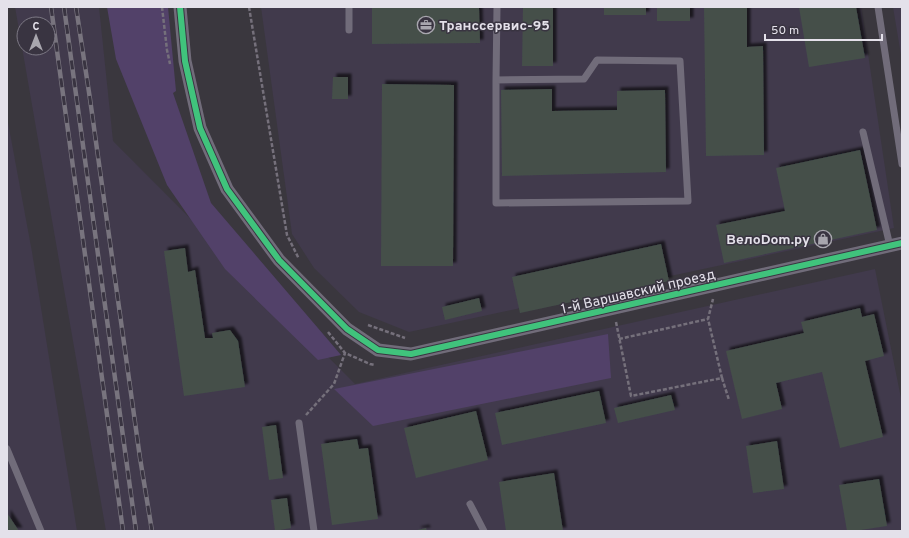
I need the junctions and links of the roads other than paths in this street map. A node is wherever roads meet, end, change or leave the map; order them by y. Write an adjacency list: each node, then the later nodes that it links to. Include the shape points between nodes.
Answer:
1 (180, 7): 9 (street, 1-й Варшавский проезд, via 185,61 200,128 227,189 279,260 347,329 378,350 411,354)
2 (349, 7): 5 (lane)
3 (497, 7): 6 (lane)
4 (878, 7): 8 (lane)
5 (349, 30)
6 (496, 80): 6 (lane, via 496,203 688,201 680,61 597,60 584,79)
7 (863, 132): 9 (lane)
8 (902, 164)
9 (896, 244)
10 (299, 423): 14 (lane)
11 (7, 450): 13 (lane)
12 (470, 504): 15 (lane)
13 (41, 531)
14 (314, 531)
15 (484, 531)

